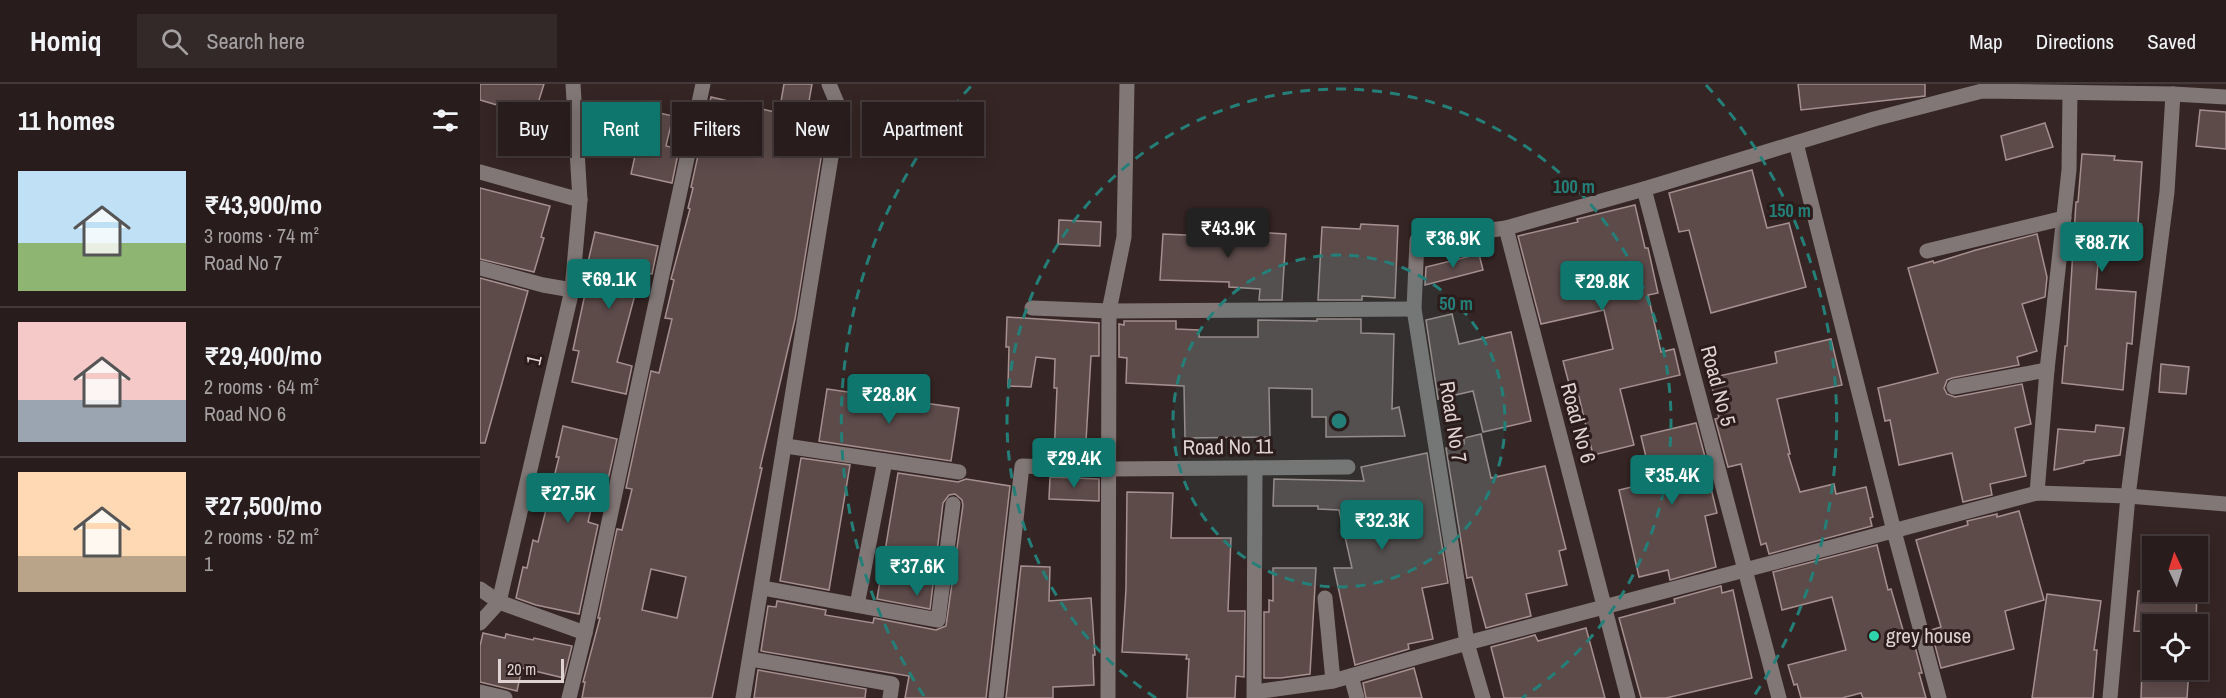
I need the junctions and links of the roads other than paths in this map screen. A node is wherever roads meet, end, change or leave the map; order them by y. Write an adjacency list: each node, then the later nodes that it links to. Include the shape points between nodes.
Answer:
1 (573, 84): 12 (street, 1)
2 (703, 84): 42 (street)
3 (829, 84): 23 (street, via 839,108)
4 (1127, 84): 20 (street, via 1124,237)
5 (1981, 87): 6 (street); 9 (street)
6 (2070, 93): 7 (street); 13 (street)
7 (2173, 94): 8 (street); 30 (street, via 2167,192)
8 (2226, 97)
9 (1796, 143): 11 (street); 33 (street)
10 (480, 172): 12 (street)
11 (1644, 189): 14 (street); 34 (street, Road No 5)
12 (580, 200): 17 (street, 1)
13 (2064, 218): 15 (street); 21 (street)
14 (1506, 228): 19 (street, Road No 7, via 1417,240); 40 (street, Road No 6)
15 (1927, 251)
16 (480, 268): 17 (street)
17 (572, 290): 38 (street, 1)
18 (1032, 308): 20 (street)
19 (1414, 309): 20 (street); 43 (street, Road No 7)
20 (1109, 311): 27 (street)
21 (2047, 370): 22 (street); 29 (street)
22 (1954, 387)
23 (786, 446): 24 (street); 35 (street)
24 (885, 461): 28 (street); 39 (street)
25 (1348, 467): 26 (street, Road No 11)
26 (1256, 468): 27 (street, Road No 11); 48 (street)
27 (1109, 469): 53 (street, via 1022,466); 54 (street)
28 (958, 472)
29 (2037, 494): 30 (street); 33 (street)
30 (2128, 496): 32 (street); 60 (street)
31 (953, 504): 39 (street, via 938,620)
32 (2226, 504)
33 (1894, 531): 34 (street); 59 (street)
34 (1745, 570): 40 (street); 58 (street, Road No 5)
35 (762, 588): 39 (street); 44 (street)
36 (480, 590): 38 (street)
37 (1325, 598): 46 (street)
38 (499, 602): 41 (street, 1); 42 (street)
39 (857, 605)
40 (1604, 607): 43 (street); 57 (street, Road No 6)
41 (480, 623)
42 (585, 633): 50 (street)
43 (1467, 643): 45 (street); 56 (street, Road No 7)
44 (751, 659): 51 (street); 52 (street, via 892,684)
45 (1351, 676): 46 (street); 55 (street)
46 (1333, 681): 48 (street)
47 (480, 692): 49 (street)
48 (1254, 695)
49 (505, 698)
50 (568, 698)
51 (743, 698)
52 (890, 698)
53 (996, 698)
54 (1108, 698)
55 (1357, 698)
56 (1483, 698)
57 (1628, 698)
58 (1779, 698)
59 (1939, 698)
60 (2110, 698)

